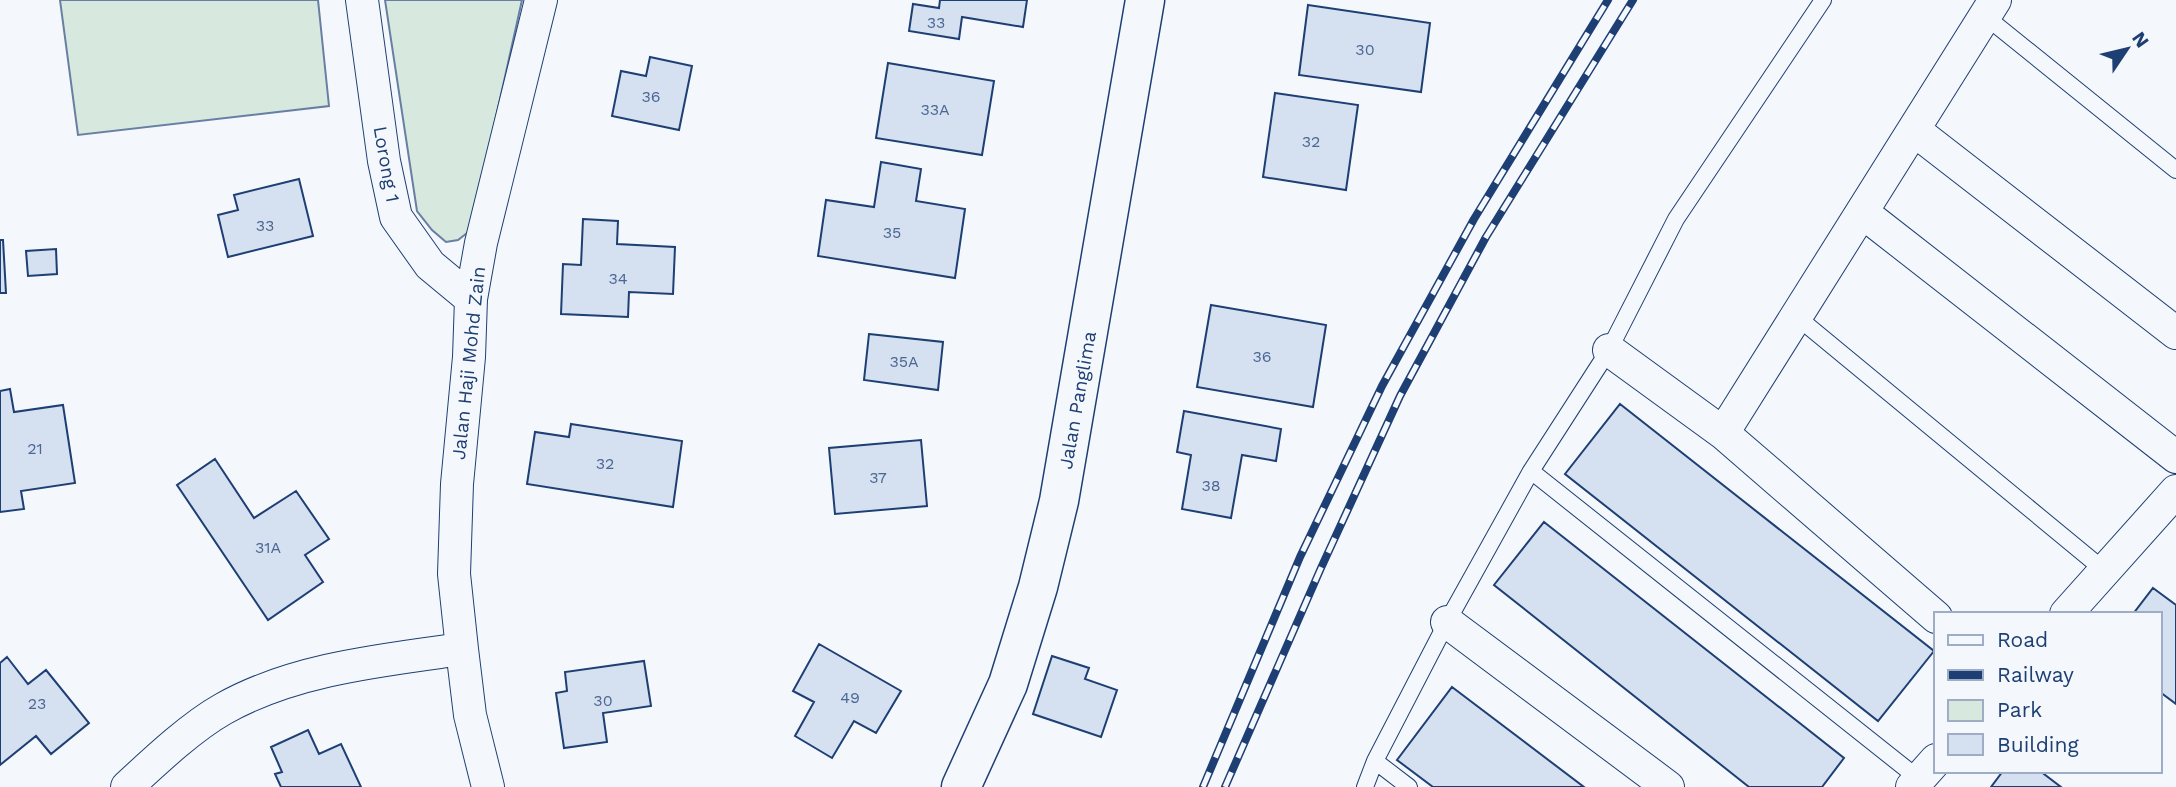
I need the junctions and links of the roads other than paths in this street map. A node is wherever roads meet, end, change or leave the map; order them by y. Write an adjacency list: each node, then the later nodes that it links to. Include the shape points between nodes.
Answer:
1 (362, 0): 9 (street, Lorong 1, via 396,217 430,265)
2 (541, 0): 9 (street, Jalan Haji Mohd Zain)
3 (1145, 0): 26 (main road, Jalan Panglima, via 1059,501 1008,684)
4 (1823, 0): 12 (lane, via 1675,219)
5 (1990, 8): 6 (street); 7 (lane)
6 (1914, 130): 8 (street); 11 (street)
7 (2176, 170)
8 (1861, 212): 10 (street); 14 (street)
9 (471, 299): 21 (street, Jalan Haji Mohd Zain, via 454,574)
10 (1796, 316): 13 (street); 17 (lane)
11 (2176, 332)
12 (1609, 350): 13 (street); 15 (lane)
13 (1723, 433): 19 (street)
14 (2176, 457)
15 (1531, 471): 20 (lane); 23 (lane)
16 (2176, 491): 17 (street)
17 (2105, 571): 18 (street)
18 (2068, 612)
19 (1934, 615)
20 (1447, 622): 22 (lane); 29 (street)
21 (461, 649): 24 (street, via 367,662 278,685 223,709); 25 (street, Jalan Haji Mohd Zain, via 470,715)
22 (1375, 761): 27 (lane); 28 (lane)
23 (1923, 775)
24 (127, 787)
25 (488, 787)
26 (961, 787)
27 (1365, 787)
28 (1409, 787)
29 (1668, 787)

